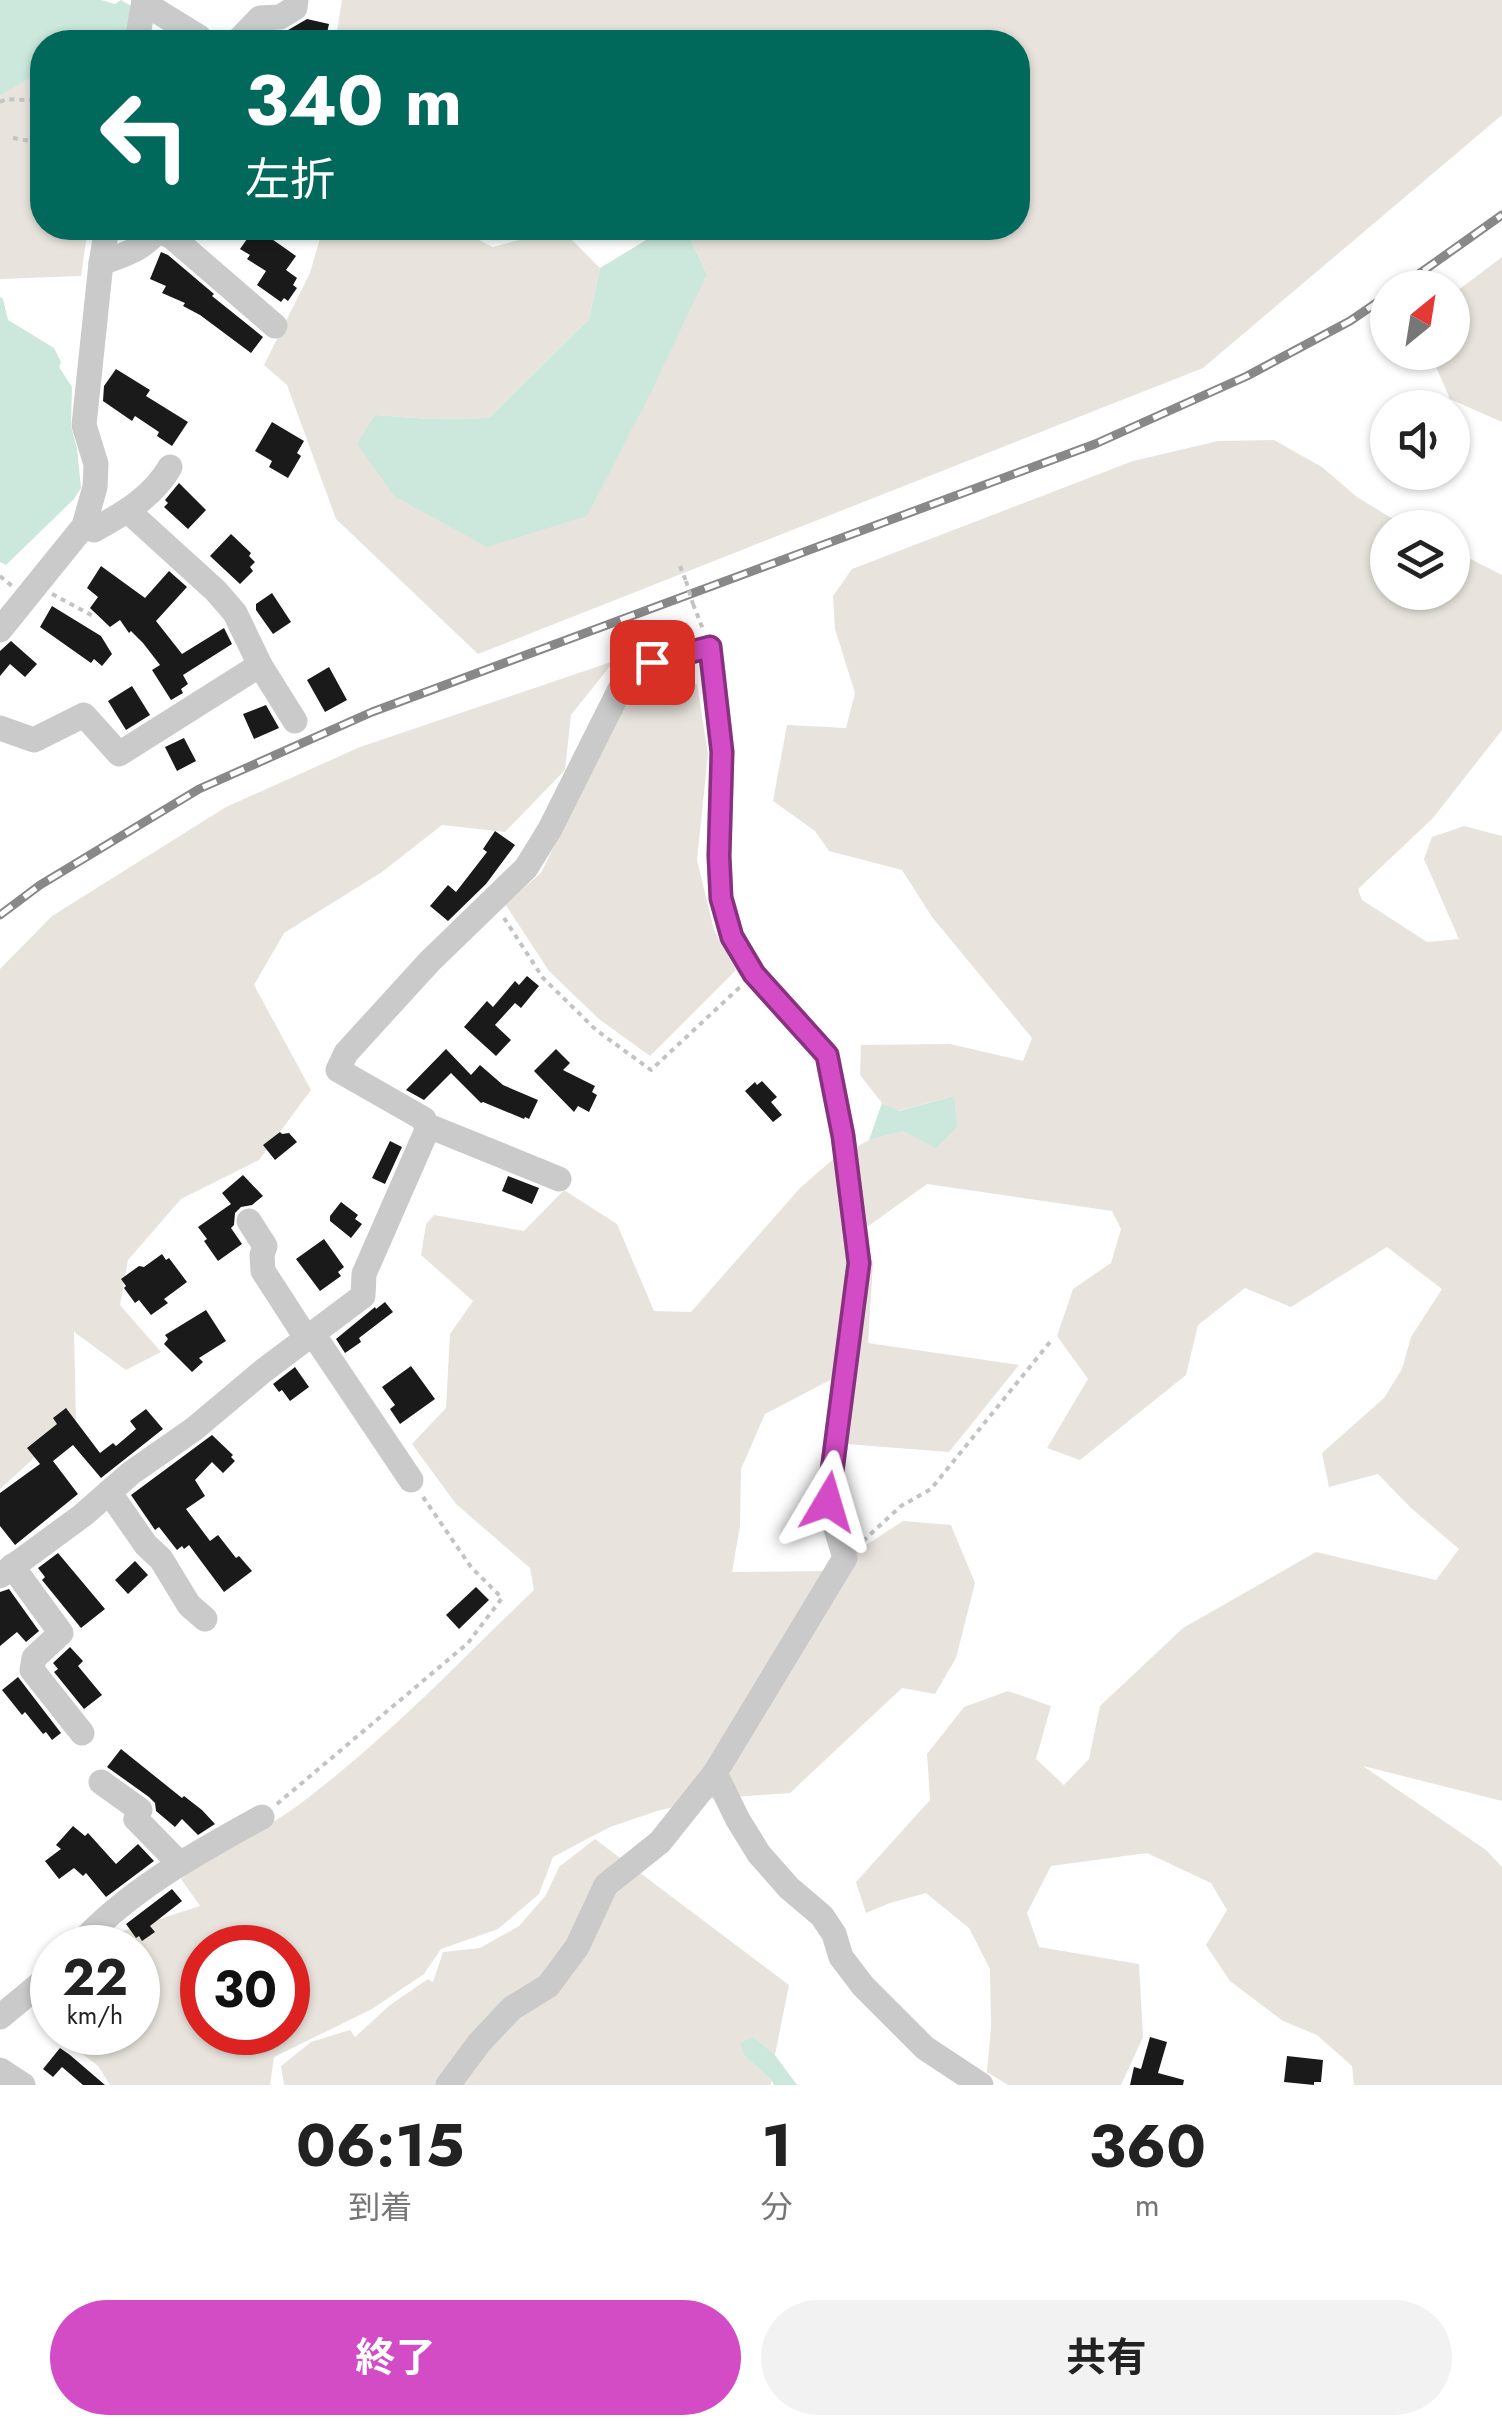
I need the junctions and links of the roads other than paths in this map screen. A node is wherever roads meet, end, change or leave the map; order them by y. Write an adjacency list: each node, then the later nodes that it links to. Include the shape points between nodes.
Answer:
1 (296, 0): 5 (street, via 295,8 260,18)
2 (144, 2): 3 (street); 4 (street)
3 (139, 30)
4 (189, 30)
5 (249, 30)
6 (105, 240): 9 (street)
7 (150, 240): 9 (street)
8 (175, 240): 10 (street)
9 (101, 263): 13 (street, via 84,425 96,464 95,487)
10 (275, 326)
11 (170, 467): 12 (street)
12 (128, 511): 13 (street, via 94,530); 15 (street, via 216,591)
13 (84, 526): 14 (street)
14 (0, 630)
15 (260, 665): 16 (street); 17 (street, via 118,754 84,715 34,740)
16 (296, 722)
17 (0, 728)
18 (426, 1125): 19 (street); 21 (street, via 364,1274 363,1296); 27 (street, via 338,1070 346,1052 526,868 626,679 652,662 710,647 722,752 721,898 732,937 754,974 827,1055 859,1263 828,1502 845,1558)
19 (559, 1179)
20 (249, 1221): 21 (street, via 265,1246 264,1271)
21 (310, 1336): 22 (street); 23 (street)
22 (411, 1480)
23 (109, 1492): 24 (street); 25 (street)
24 (6, 1571): 26 (street, via 61,1633 34,1658 32,1670)
25 (205, 1620)
26 (82, 1734)
27 (714, 1773): 36 (street, via 660,1842 606,1885 577,1947 548,1986 512,2008); 37 (street, via 759,1854 822,1916 863,1986 925,2048)
28 (101, 1782): 30 (street, via 140,1810 136,1819)
29 (262, 1817): 30 (street)
30 (180, 1864): 31 (street)
31 (96, 1925)
32 (30, 1992): 33 (street)
33 (0, 2017)
34 (0, 2070): 35 (street)
35 (23, 2085)
36 (448, 2085)
37 (980, 2085)

